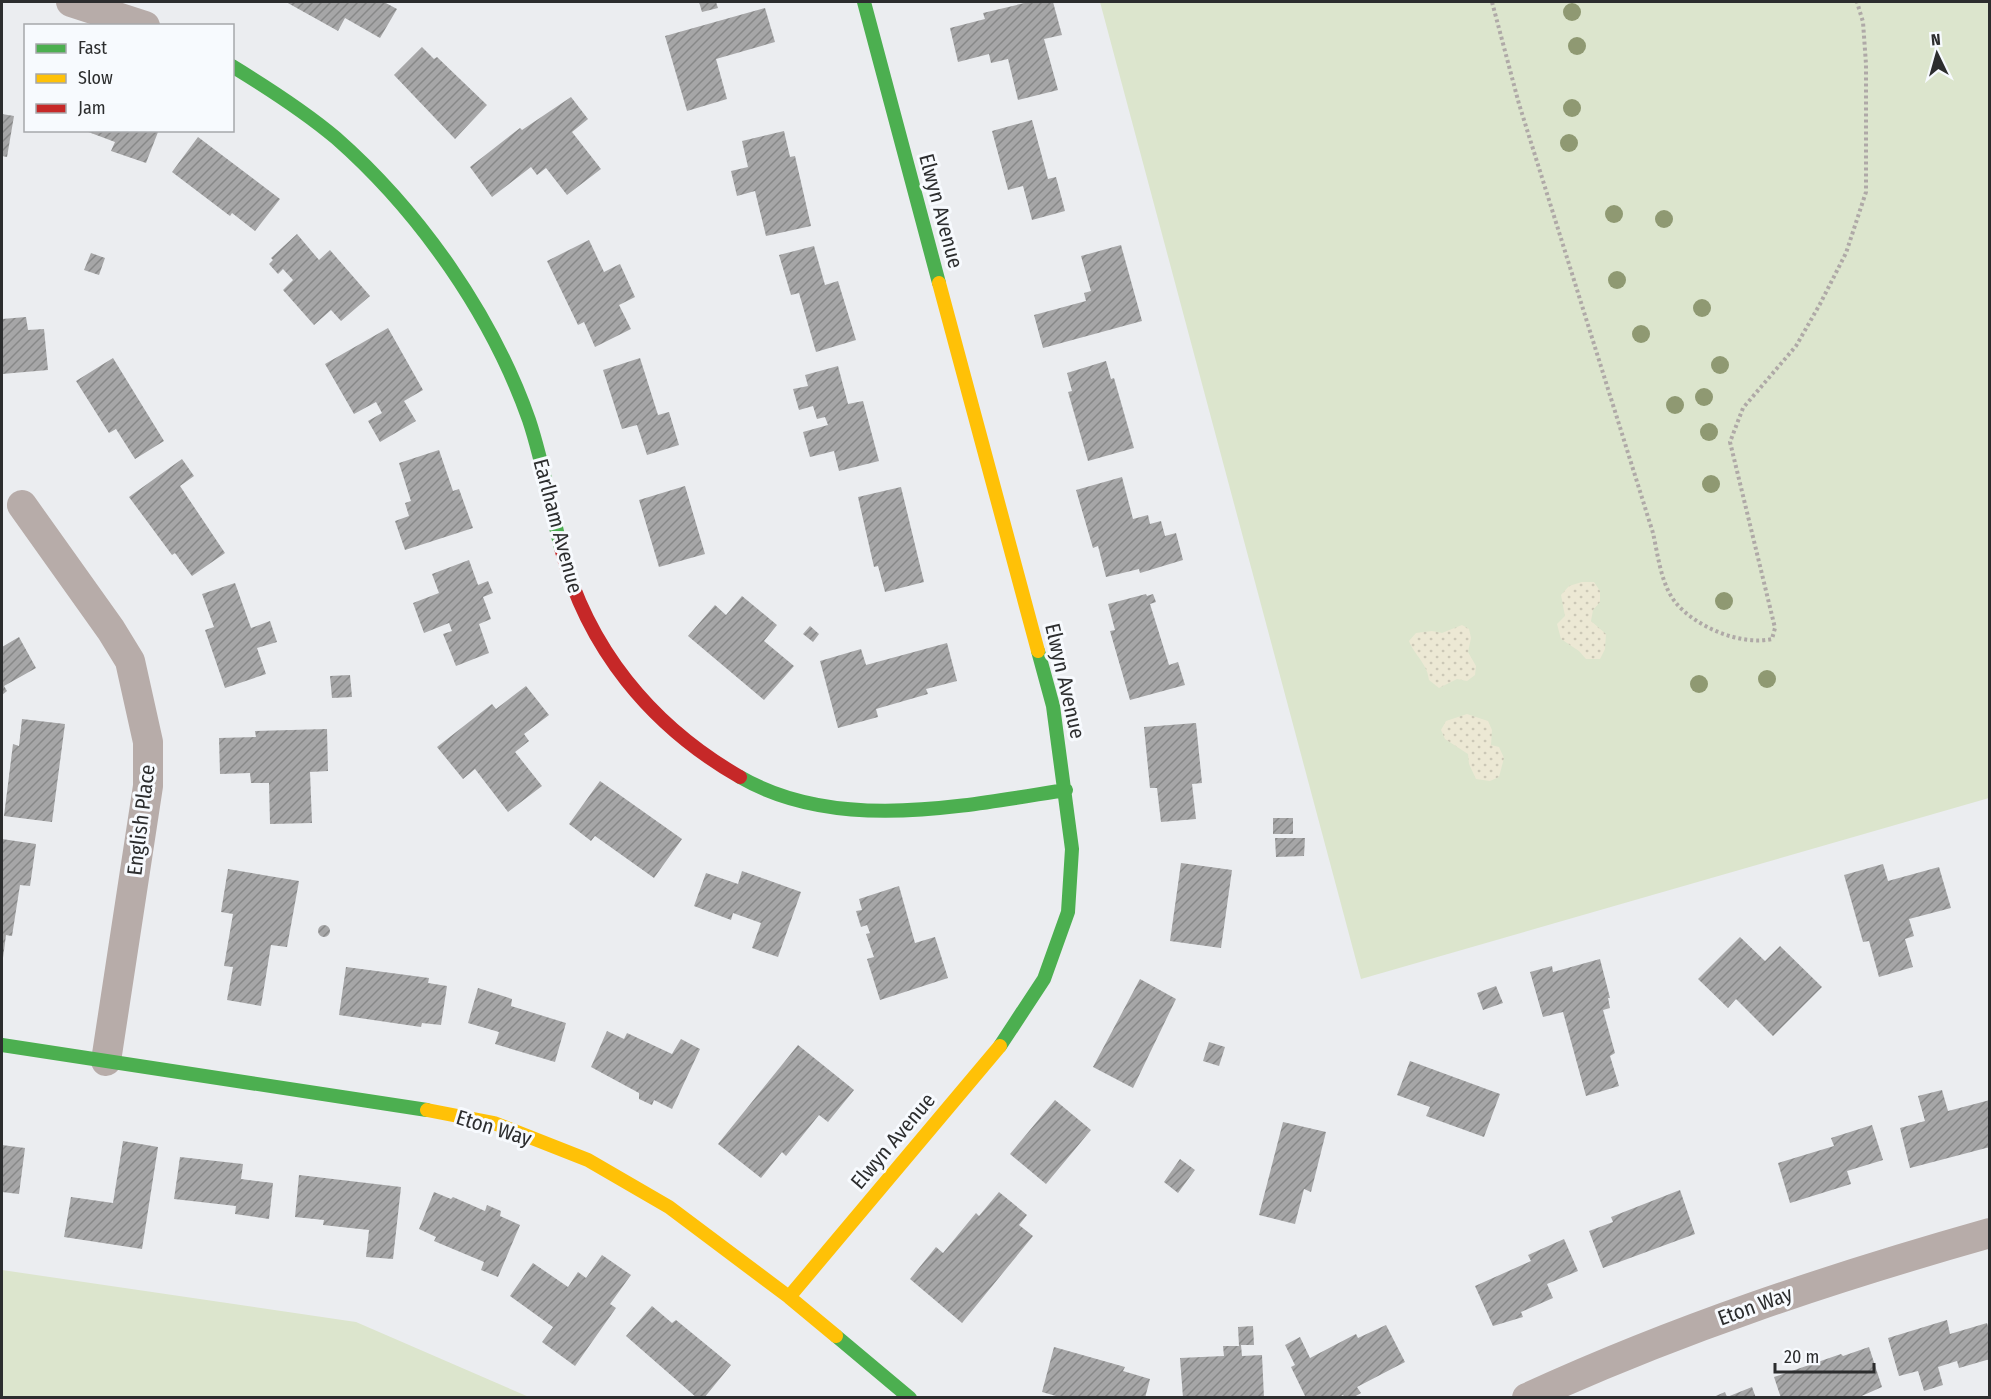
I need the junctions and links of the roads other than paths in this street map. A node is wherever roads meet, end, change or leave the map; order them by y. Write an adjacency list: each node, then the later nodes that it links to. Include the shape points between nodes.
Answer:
1 (71, 2): 3 (street)
2 (864, 2): 6 (street, Elwyn Avenue, via 1053,706)
3 (139, 24)
4 (234, 67): 6 (street, Earlham Avenue, via 284,99 346,147 398,200 477,307 525,410 576,595 598,643 631,690 670,726 716,763 761,787 816,804 873,809 941,808)
5 (22, 505): 8 (street, English Place, via 130,661 148,741 148,786)
6 (1065, 790): 10 (street, Elwyn Avenue, via 1072,849 1068,912 1044,979 1007,1038)
7 (2, 1045): 8 (street, Eton Way)
8 (106, 1061): 10 (street, Eton Way, via 409,1106 494,1123 588,1160 669,1207)
9 (1989, 1233): 12 (street, Eton Way, via 1775,1298 1594,1367)
10 (789, 1297): 11 (street, Eton Way)
11 (910, 1398)
12 (1527, 1398)

